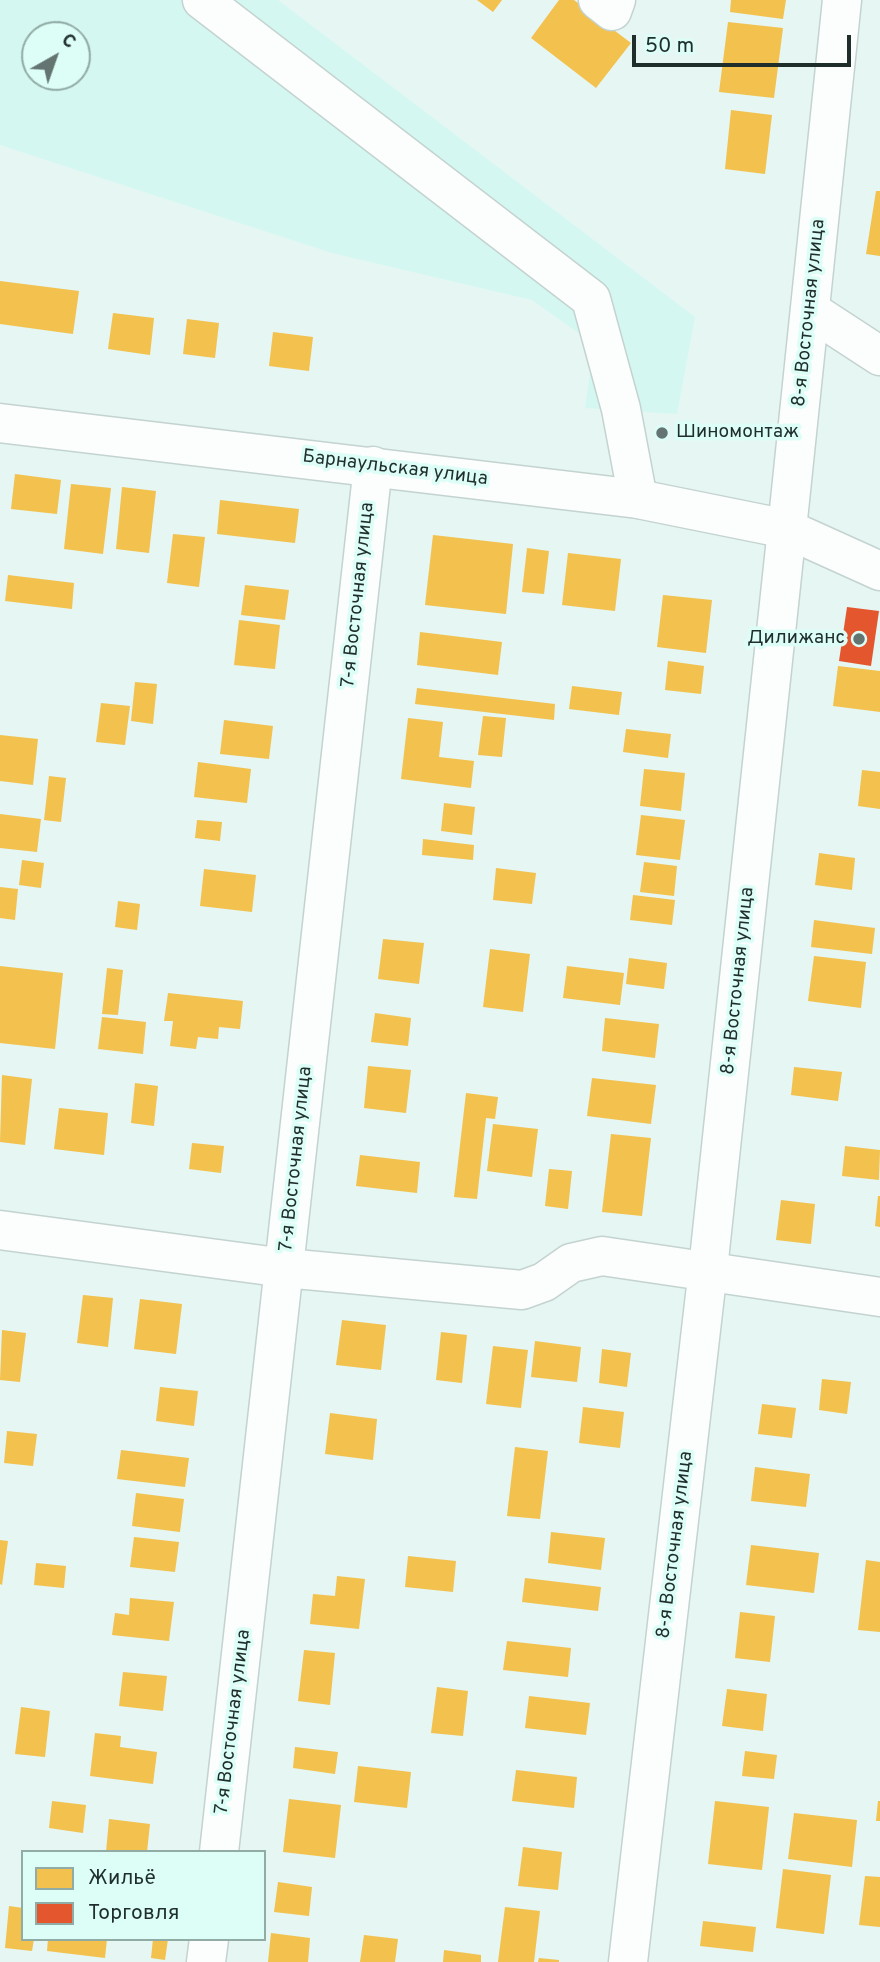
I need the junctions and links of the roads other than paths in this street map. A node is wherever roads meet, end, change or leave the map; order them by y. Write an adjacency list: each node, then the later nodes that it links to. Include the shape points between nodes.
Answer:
1 (202, 0): 7 (street, via 591,299 621,409)
2 (842, 0): 3 (street, 8-я Восточная улица)
3 (811, 311): 4 (street); 8 (street, 8-я Восточная улица)
4 (879, 355)
5 (0, 423): 6 (street, Барнаульская улица)
6 (373, 466): 7 (street, Барнаульская улица); 11 (street, 7-я Восточная улица)
7 (638, 499): 8 (street, Барнаульская улица)
8 (787, 529): 9 (street, Барнаульская улица); 12 (street, 8-я Восточная улица)
9 (880, 570)
10 (0, 1230): 11 (street)
11 (285, 1268): 12 (street, via 522,1290 544,1282 571,1263 602,1256); 14 (street, 7-я Восточная улица)
12 (708, 1269): 13 (street); 17 (street, 8-я Восточная улица)
13 (880, 1297)
14 (219, 1850)
15 (209, 1941): 16 (street)
16 (206, 1962)
17 (628, 1962)

